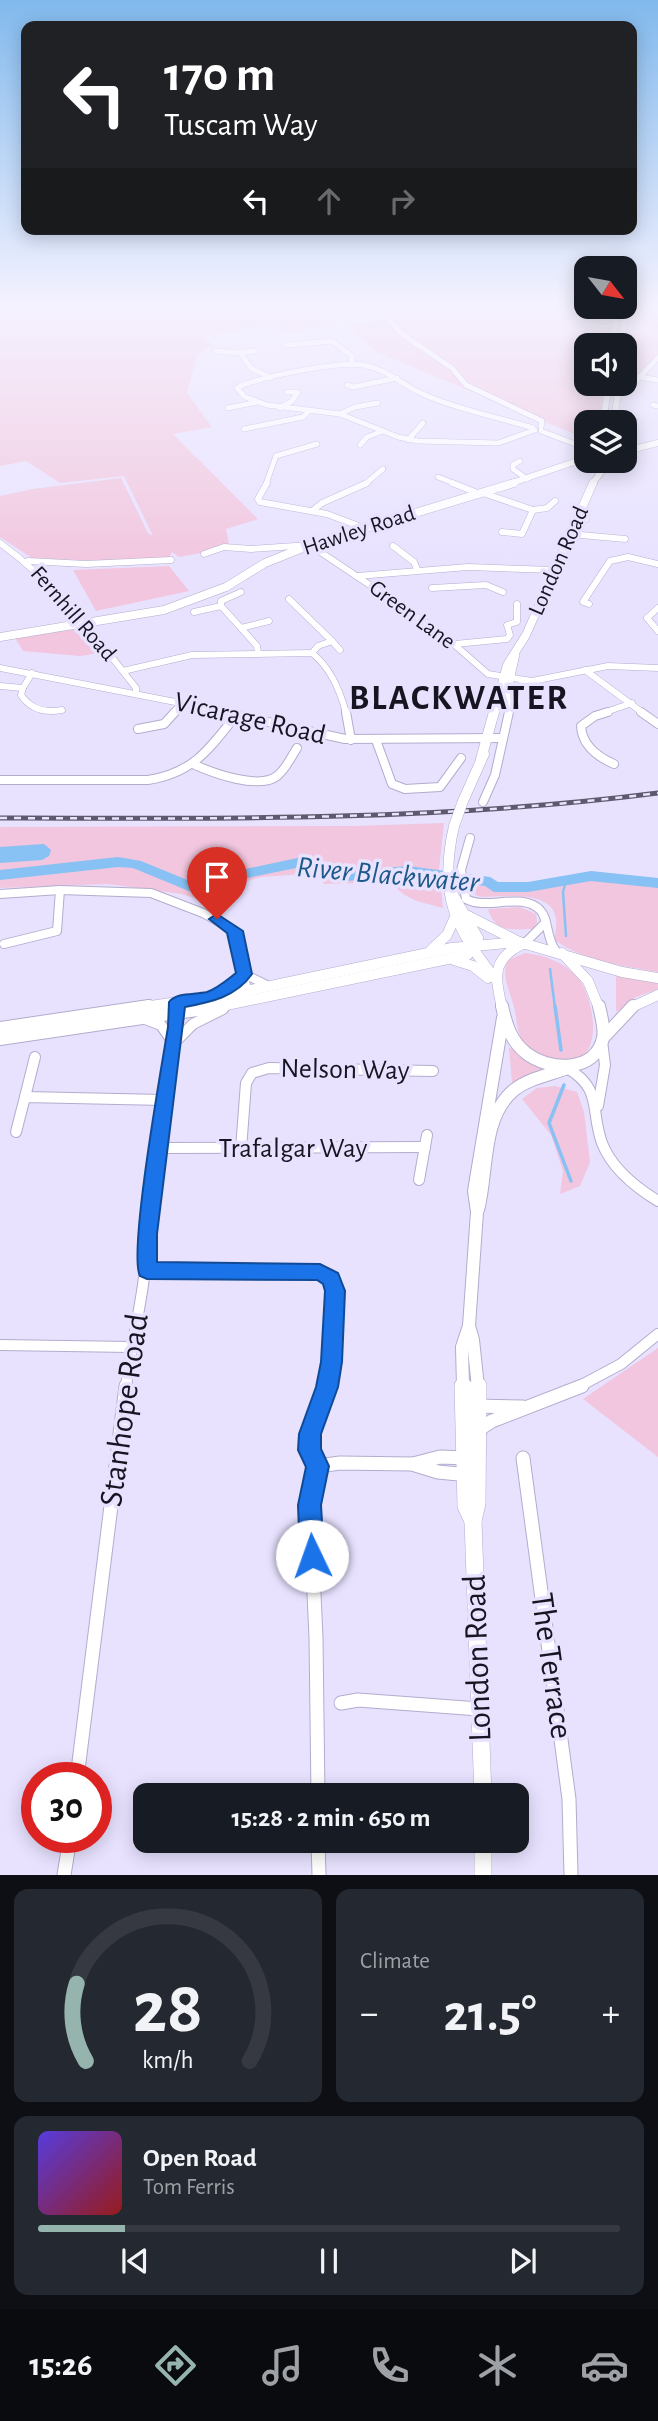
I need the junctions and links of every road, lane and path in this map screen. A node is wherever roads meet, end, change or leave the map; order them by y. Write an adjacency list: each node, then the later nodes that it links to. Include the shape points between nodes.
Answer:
1 (241, 394): 5 (street)
2 (298, 394): 8 (street)
3 (422, 394): 13 (street)
4 (484, 394): 13 (street, via 542,421)
5 (257, 402): 7 (street); 8 (street)
6 (378, 403): 10 (street)
7 (228, 408)
8 (280, 408): 9 (street)
9 (310, 410): 10 (street); 12 (street, via 303,416)
10 (340, 414): 14 (street)
11 (423, 423): 15 (street)
12 (244, 429)
13 (539, 429): 15 (street, via 498,443); 16 (street)
14 (383, 431): 15 (street); 19 (street)
15 (408, 440)
16 (574, 442)
17 (658, 443): 20 (main road)
18 (317, 444): 30 (street, via 276,456 267,488 258,499)
19 (360, 445)
20 (637, 446)
21 (520, 461): 26 (street, via 513,469)
22 (574, 462): 26 (main road, Hawley Road)
23 (383, 469): 30 (street, via 362,487)
24 (600, 473): 33 (main road, London Road)
25 (438, 477): 27 (street)
26 (527, 479): 27 (main road, Hawley Road)
27 (482, 494): 29 (street); 31 (main road, Hawley Road)
28 (555, 501): 29 (street)
29 (533, 510): 32 (street, via 522,534)
30 (312, 511): 31 (street, via 342,516)
31 (364, 528): 36 (main road, Hawley Road)
32 (502, 532)
33 (570, 534): 34 (street); 45 (main road, London Road)
34 (625, 540)
35 (0, 543): 41 (street, Fernhill Road)
36 (310, 545): 39 (street, via 251,549 236,545); 58 (main road, Hawley Road, via 196,600)
37 (394, 546): 44 (street)
38 (319, 551): 46 (street, Green Lane)
39 (204, 554)
40 (171, 560): 41 (street, via 86,565)
41 (28, 561): 58 (street, Fernhill Road)
42 (658, 564): 53 (street, via 628,557 610,561 583,601)
43 (468, 567): 44 (street); 45 (street); 47 (street)
44 (417, 569): 46 (street)
45 (555, 570): 72 (main road, London Road, via 514,656)
46 (357, 576): 63 (street, Green Lane)
47 (470, 586): 48 (street); 50 (street, via 486,585)
48 (432, 588)
49 (241, 592): 54 (street, via 220,601)
50 (503, 592)
51 (289, 599): 62 (street)
52 (517, 604): 63 (street, via 517,622 507,625 510,635 503,641)
53 (589, 604)
54 (221, 606): 56 (street); 59 (street)
55 (658, 608): 60 (street, via 647,618)
56 (194, 612)
57 (269, 621): 59 (street)
58 (85, 623): 61 (main road, Hawley Road); 70 (street, Fernhill Road)
59 (241, 628): 65 (street)
60 (658, 631)
61 (0, 637)
62 (332, 641): 64 (street); 66 (street)
63 (455, 644): 72 (street, Green Lane, via 482,670)
64 (340, 650)
65 (258, 653): 66 (street); 70 (street, via 192,656)
66 (312, 653): 85 (street, via 322,659 348,713)
67 (0, 668): 71 (street, Vicarage Road)
68 (658, 668): 69 (street, Green Lane)
69 (585, 670): 73 (street, Green Lane); 79 (street)
70 (123, 671): 76 (street, Fernhill Road)
71 (32, 673): 75 (street); 76 (street, Vicarage Road)
72 (508, 679): 73 (street, Green Lane); 77 (main road, London Road); 84 (main road, London Road)
73 (524, 681): 77 (street)
74 (0, 687): 75 (street)
75 (23, 688): 80 (street, via 21,695 27,705)
76 (136, 694): 78 (street, Vicarage Road)
77 (509, 697): 84 (main road, London Road)
78 (182, 703): 81 (street, Vicarage Road); 83 (street, via 164,724)
79 (632, 703): 82 (street); 89 (street, via 581,726 587,743 603,760)
80 (62, 710)
81 (237, 714): 85 (street, Vicarage Road); 90 (street)
82 (658, 723)
83 (138, 729)
84 (494, 738): 86 (street, Vicarage Road); 92 (street, via 495,775); 94 (main road, London Road, bridge, via 454,826 449,851)
85 (351, 740): 86 (street, Vicarage Road)
86 (376, 740): 88 (street, via 392,784 405,789 440,787)
87 (297, 748): 90 (street, via 277,776 264,781 205,771)
88 (461, 758)
89 (614, 764)
90 (195, 765): 91 (street, via 148,780)
91 (0, 780)
92 (484, 802)
93 (470, 838): 94 (street)
94 (455, 869): 95 (main road, London Road)
95 (455, 889): 98 (main road, London Road); 99 (street, via 475,904 534,906 543,913)
96 (60, 890): 97 (street); 101 (street, via 57,931); 106 (street, via 150,893 217,919 235,931)
97 (0, 894)
98 (460, 915): 100 (main road); 102 (main road, London Road, via 478,938); 104 (main road, via 444,940)
99 (544, 924): 100 (street); 103 (street, via 547,939)
100 (522, 943): 102 (main road); 103 (main road); 108 (main road, via 501,958)
101 (4, 944)
102 (473, 947): 104 (main road); 105 (main road, via 467,955); 108 (main road)
103 (559, 952): 107 (main road); 119 (main road, via 594,988)
104 (426, 953): 109 (main road)
105 (450, 960): 108 (main road, via 473,966); 111 (main road)
106 (244, 974): 109 (street); 111 (street); 112 (street)
107 (658, 978)
108 (497, 984): 115 (main road)
109 (269, 986): 111 (main road)
110 (658, 995): 119 (main road, via 631,1007)
111 (248, 996): 112 (main road); 113 (main road)
112 (210, 997): 114 (main road)
113 (232, 1005): 114 (main road); 120 (street, via 192,1024)
114 (177, 1008): 116 (main road); 117 (main road); 120 (street, Stanhope Road)
115 (503, 1018): 122 (main road, via 524,1052); 132 (main road, London Road, via 479,1147 474,1191)
116 (144, 1019): 118 (main road); 120 (street, via 161,1025)
117 (0, 1028)
118 (0, 1039)
119 (603, 1039): 122 (main road, via 588,1061); 126 (street, via 605,1065)
120 (174, 1044): 125 (street, Stanhope Road)
121 (34, 1057): 124 (street)
122 (568, 1068): 126 (street, via 588,1080); 132 (main road, London Road, via 520,1086 499,1106 485,1192)
123 (433, 1071): 129 (street, Nelson Way, via 269,1068 252,1073 246,1083)
124 (25, 1097): 125 (street); 127 (street)
125 (164, 1100): 128 (street, Stanhope Road)
126 (598, 1107): 131 (street, via 608,1156 633,1184)
127 (16, 1132)
128 (160, 1147): 129 (street, Trafalgar Way); 133 (street, Stanhope Road, via 147,1234)
129 (241, 1149): 130 (street, Trafalgar Way, via 426,1141)
130 (419, 1180)
131 (658, 1200)
132 (477, 1212): 137 (main road, London Road, via 469,1326 462,1347)
133 (147, 1270): 136 (street, Stanhope Road); 143 (street, via 320,1272 331,1279 335,1291 331,1362 310,1434 309,1450)
134 (658, 1334): 138 (street, via 621,1364 584,1385)
135 (0, 1345): 136 (street)
136 (131, 1348): 147 (street, Stanhope Road)
137 (469, 1407): 138 (street); 139 (main road, London Road); 140 (main road, London Road)
138 (528, 1407): 139 (street, via 492,1421 481,1428)
139 (477, 1438): 140 (main road, London Road)
140 (470, 1458): 142 (street, via 440,1457); 144 (main road, London Road)
141 (523, 1458): 156 (street, The Terrace, via 569,1800)
142 (412, 1464): 143 (street); 144 (street)
143 (318, 1466): 148 (street, via 310,1505)
144 (471, 1476): 146 (main road, London Road, via 477,1503 472,1521)
145 (341, 1703): 146 (street, via 358,1700)
146 (479, 1709): 149 (main road, London Road)
147 (80, 1762)
148 (318, 1783)
149 (482, 1783)
150 (68, 1853): 153 (street)
151 (318, 1853): 154 (street)
152 (483, 1853): 155 (main road)
153 (64, 1875)
154 (319, 1875)
155 (483, 1875)
156 (571, 1875)

